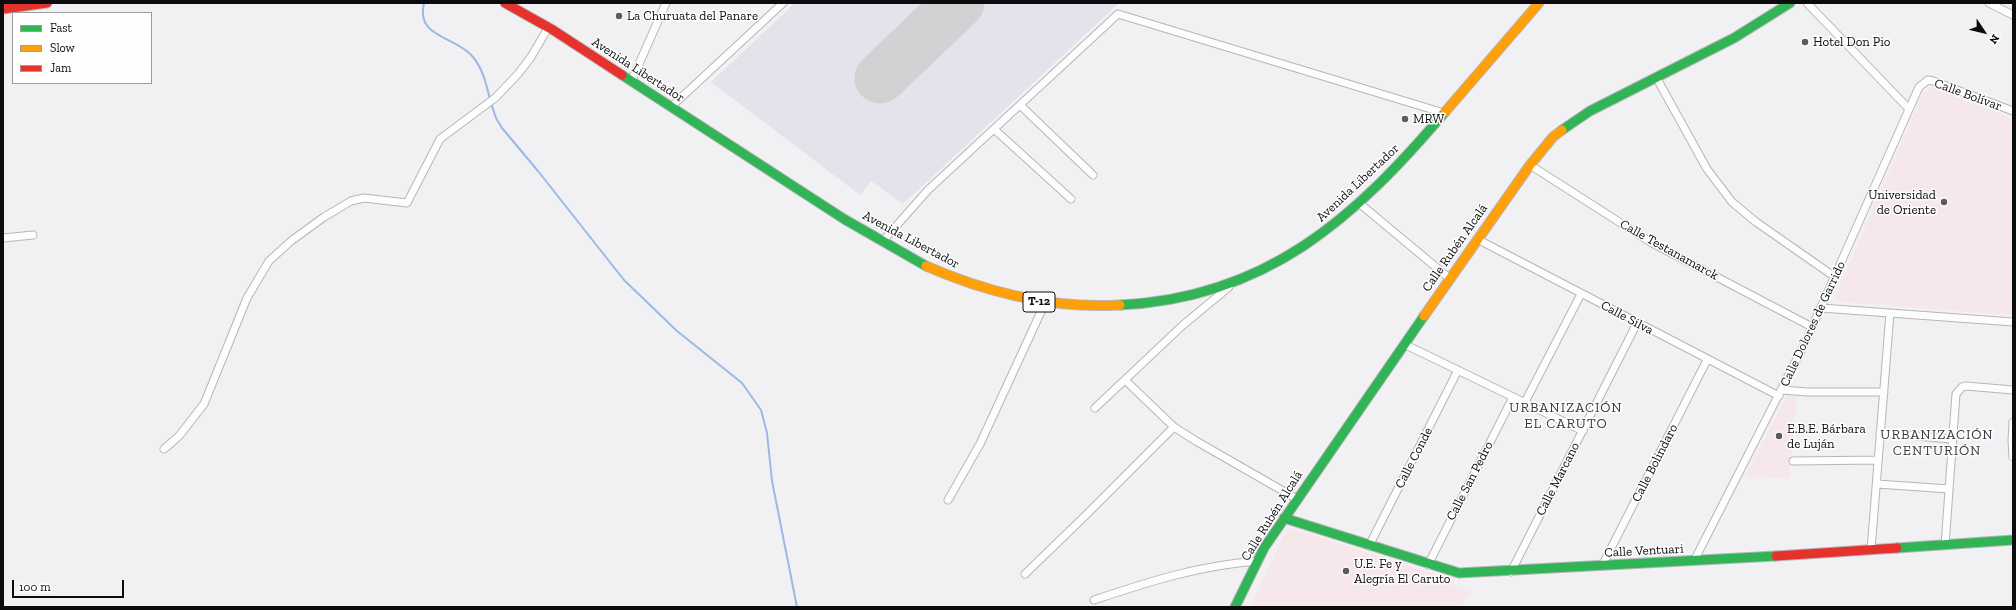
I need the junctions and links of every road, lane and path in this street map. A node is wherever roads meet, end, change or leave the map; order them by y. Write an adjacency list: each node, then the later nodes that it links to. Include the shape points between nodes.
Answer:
1 (47, 3): 9 (main road)
2 (505, 3): 11 (main road, Avenida Libertador / T-12)
3 (666, 3): 13 (street)
4 (1539, 3): 19 (main road, Avenida Libertador / T-12)
5 (1790, 3): 12 (main road, Calle Rubén Alcalá, via 1734,38)
6 (1806, 3): 17 (street)
7 (1990, 3): 10 (street)
8 (781, 4): 16 (street)
9 (3, 9)
10 (2013, 15)
11 (548, 28): 13 (main road, Avenida Libertador / T-12); 54 (street, via 527,63 495,98 440,139 407,203 364,198 351,201 291,241 270,261 247,298 204,404 183,431)
12 (1656, 77): 21 (main road, Calle Rubén Alcalá, via 1590,111 1564,128 1553,137); 29 (street, via 1707,169 1732,202)
13 (631, 82): 16 (main road, Avenida Libertador / T-12)
14 (1923, 83): 17 (street, Calle Dolores de Garrido); 18 (street, Calle Bolívar, via 1928,80 1940,83)
15 (1020, 105): 19 (street, via 1118,14); 20 (street); 22 (street)
16 (671, 107): 28 (main road, Avenida Libertador / T-12)
17 (1909, 109): 29 (street, Calle Dolores de Garrido)
18 (2013, 111)
19 (1444, 114): 24 (main road, Avenida Libertador / T-12, via 1405,158)
20 (994, 129): 23 (street); 28 (street, via 928,190)
21 (1530, 165): 27 (main road, Calle Rubén Alcalá); 38 (street, Calle Testanamarck, via 1652,243)
22 (1093, 175)
23 (1071, 200)
24 (1359, 203): 30 (street); 31 (main road, Avenida Libertador / T-12, via 1304,247 1264,269)
25 (32, 235): 26 (street)
26 (3, 238)
27 (1477, 239): 30 (main road, Calle Rubén Alcalá); 32 (street, Calle Silva)
28 (882, 242): 33 (main road, Avenida Libertador / T-12, via 960,280 1010,296)
29 (1834, 277): 34 (street, Calle Dolores de Garrido)
30 (1449, 278): 39 (main road, Calle Rubén Alcalá)
31 (1236, 280): 33 (main road, Avenida Libertador / T-12, via 1189,295 1144,303 1102,306); 42 (street, via 1183,325)
32 (1581, 294): 37 (street, Calle Silva); 47 (street)
33 (1045, 303): 61 (street, via 980,444)
34 (1821, 308): 35 (street); 38 (street, Calle Dolores de Garrido)
35 (1890, 313): 36 (street); 44 (street)
36 (2013, 322)
37 (1637, 323): 40 (street, Calle Silva); 51 (street, Calle Marcano)
38 (1812, 327): 45 (street, Calle Dolores de Garrido)
39 (1404, 344): 41 (street); 60 (main road, Calle Rubén Alcalá)
40 (1707, 360): 45 (street, Calle Silva); 70 (street, Calle Bolindaro)
41 (1458, 370): 46 (street); 65 (street, Calle Conde)
42 (1125, 380): 48 (street); 50 (street)
43 (2013, 390): 53 (street, via 1962,387 1955,398)
44 (1884, 392): 45 (street); 52 (street)
45 (1780, 393): 68 (street, Calle Dolores de Garrido)
46 (1514, 397): 47 (street); 69 (street, Calle San Pedro)
47 (1524, 402): 51 (street)
48 (1095, 408)
49 (2013, 422): 55 (street)
50 (1174, 427): 60 (street); 72 (street)
51 (1583, 431): 71 (street, Calle Marcano)
52 (1880, 433): 53 (street); 56 (street)
53 (1952, 439): 59 (street)
54 (164, 448)
55 (2013, 457)
56 (1878, 460): 57 (street); 58 (street)
57 (1793, 461)
58 (1876, 484): 59 (street); 66 (street)
59 (1949, 489): 64 (street)
60 (1297, 499): 62 (main road, Calle Rubén Alcalá)
61 (948, 500)
62 (1284, 518): 65 (main road, Calle Ventuari); 67 (main road, Calle Rubén Alcalá)
63 (2013, 540): 64 (main road, Calle Ventuari)
64 (1945, 545): 66 (main road, Calle Ventuari)
65 (1369, 546): 69 (main road, Calle Ventuari)
66 (1871, 550): 68 (main road, Calle Ventuari)
67 (1258, 561): 73 (street, via 1227,563 1172,574); 74 (main road, Calle Rubén Alcalá)
68 (1694, 561): 70 (main road, Calle Ventuari)
69 (1428, 565): 71 (main road, Calle Ventuari, via 1459,573)
70 (1602, 566): 71 (main road, Calle Ventuari)
71 (1511, 572)
72 (1024, 574)
73 (1094, 600)
74 (1235, 607)

